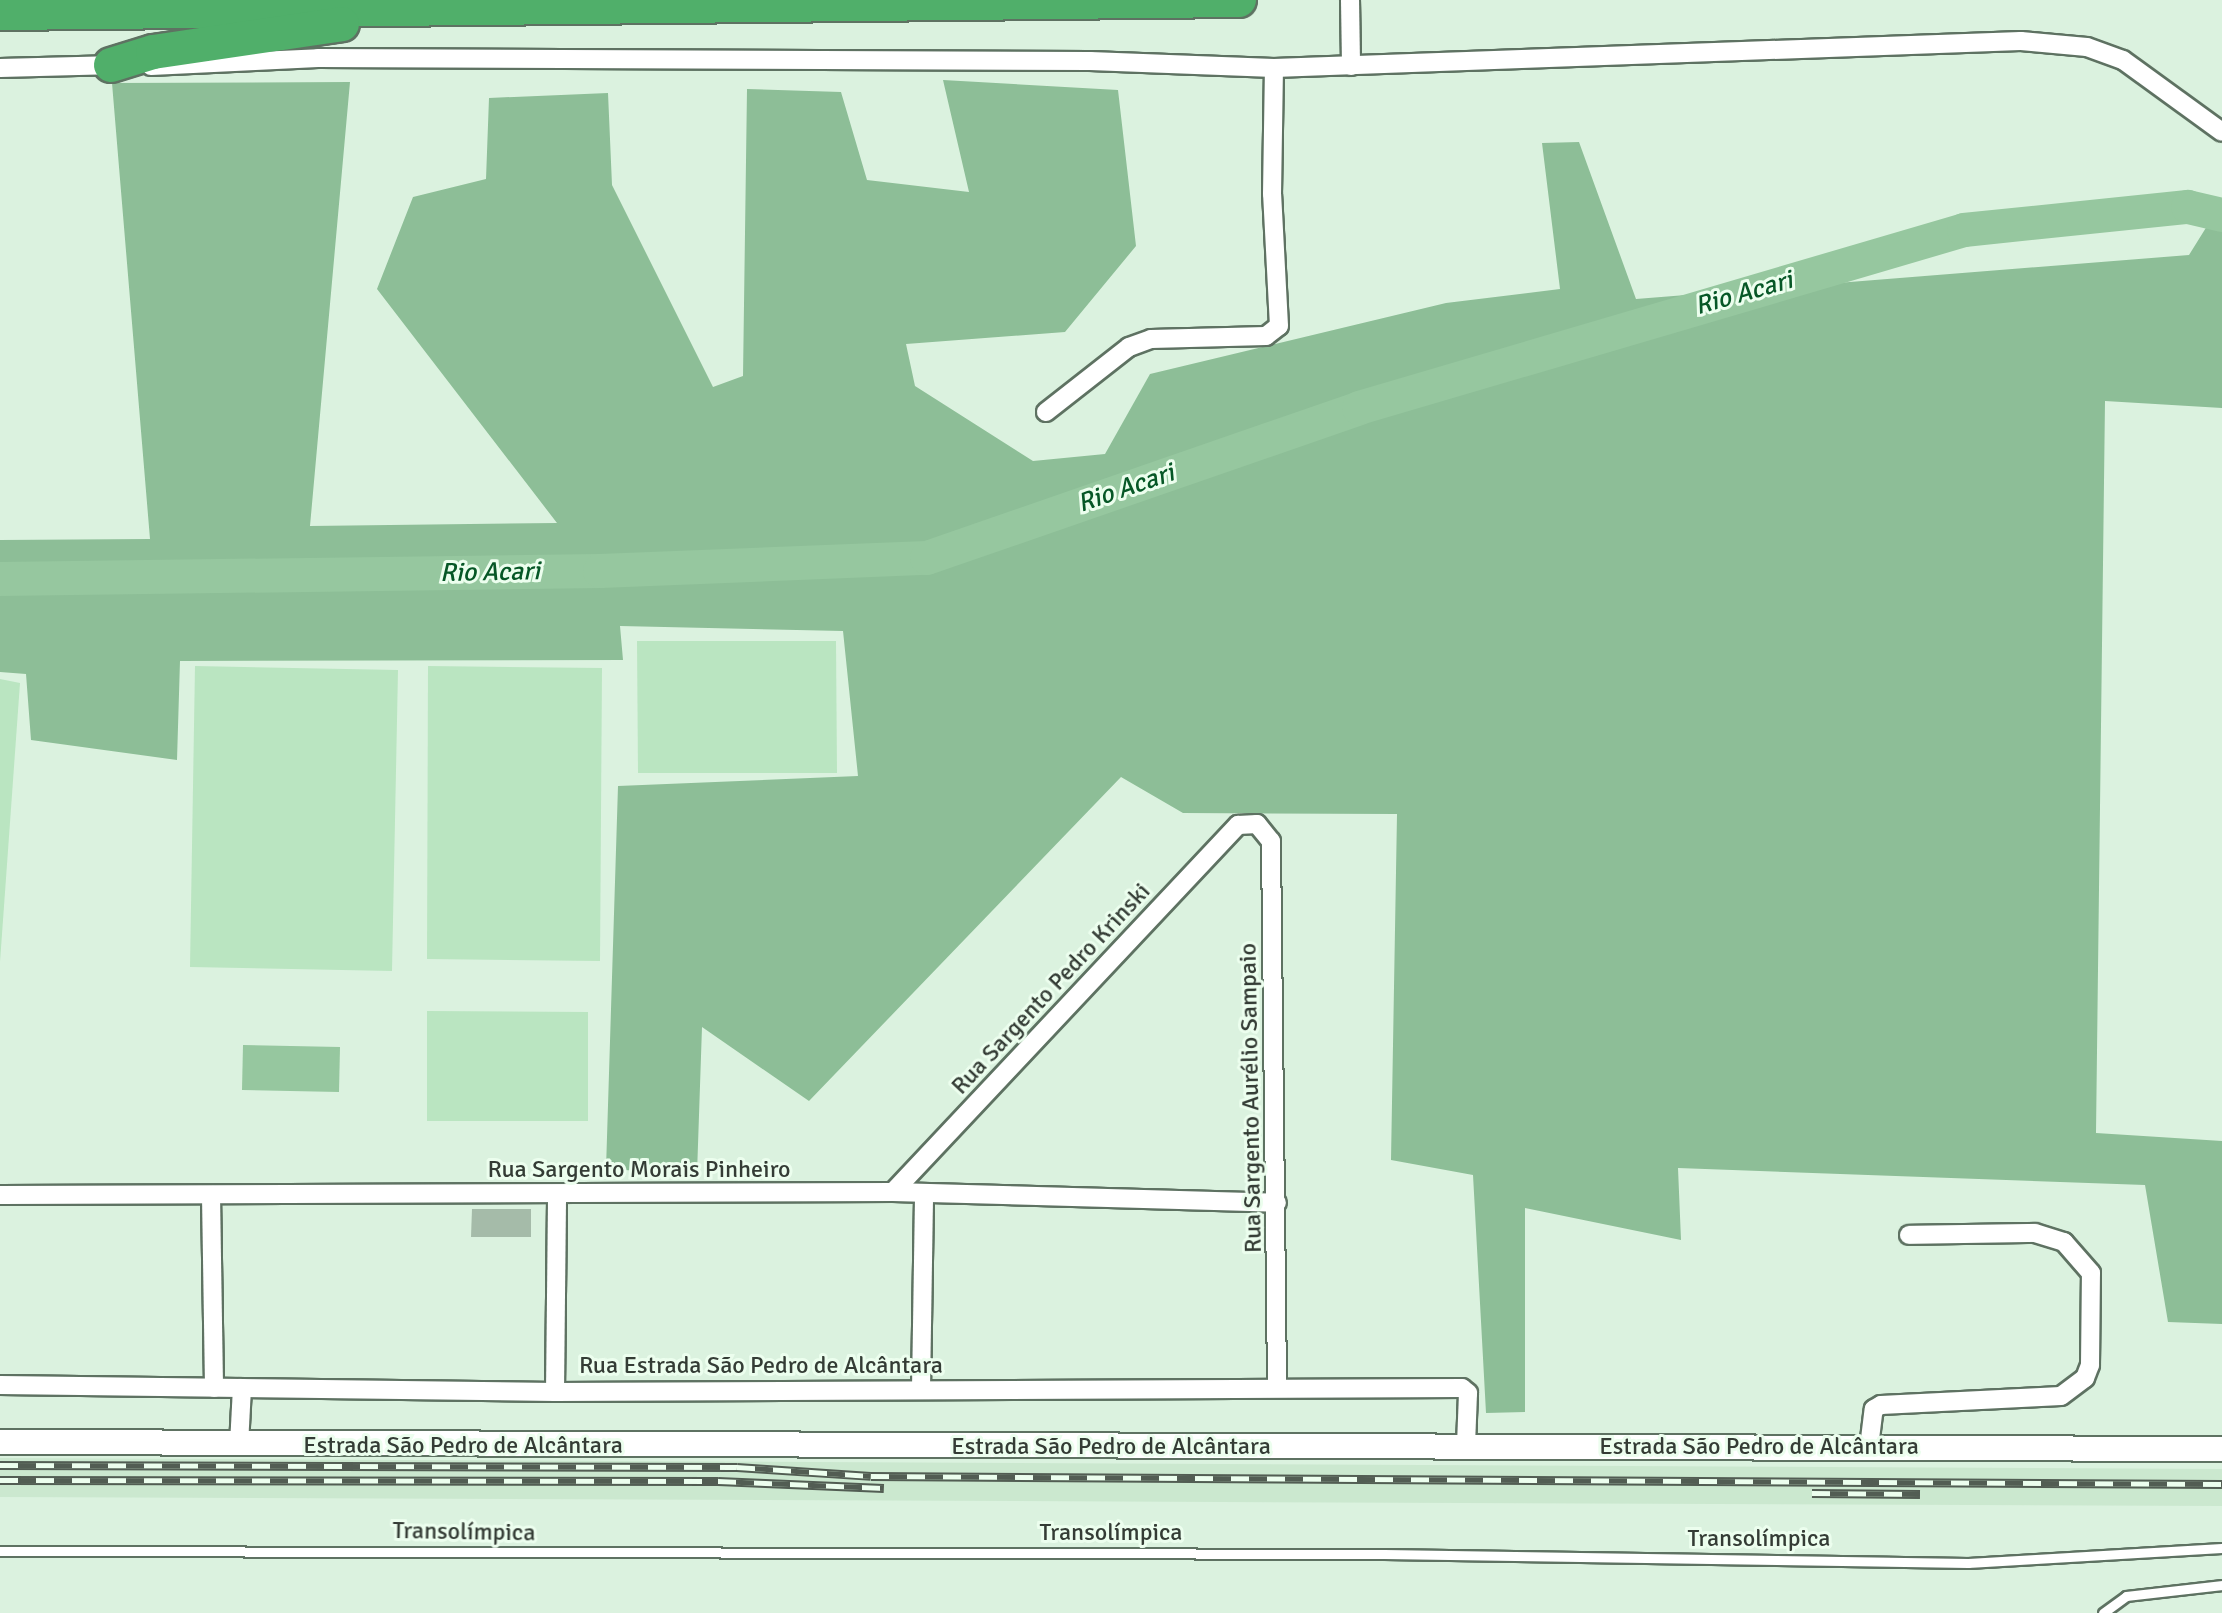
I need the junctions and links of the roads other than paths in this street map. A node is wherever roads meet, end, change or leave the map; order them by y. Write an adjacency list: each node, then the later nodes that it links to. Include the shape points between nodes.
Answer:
1 (1239, 0): 3 (highway)
2 (1350, 0): 6 (street)
3 (392, 9): 4 (highway); 5 (highway, via 281,37 162,51)
4 (0, 13)
5 (111, 65): 7 (street); 8 (street, via 318,58 1090,61)
6 (1351, 66): 8 (street); 9 (street, via 2049,42 2087,47 2123,60)
7 (0, 68)
8 (1274, 68): 10 (street, via 1272,194 1279,326 1266,336 1151,339 1129,347)
9 (2222, 132)
10 (1046, 412)
11 (1246, 821): 12 (street, Rua Sargento Pedro Krinski); 17 (street, Rua Sargento Aurélio Sampaio, via 1257,824 1271,841)
12 (893, 1192): 13 (street, Rua Sargento Morais Pinheiro); 16 (street, Rua Sargento Morais Pinheiro)
13 (924, 1193): 17 (street, Rua Sargento Morais Pinheiro); 23 (street)
14 (0, 1195): 15 (street, Rua Sargento Morais Pinheiro)
15 (211, 1195): 16 (street, Rua Sargento Morais Pinheiro); 20 (street)
16 (557, 1195): 24 (street)
17 (1277, 1203): 22 (street, Rua Sargento Aurélio Sampaio)
18 (1909, 1235): 28 (street, via 2035,1233 2064,1242 2091,1273 2090,1365 2085,1378 2061,1396 1881,1405 1874,1409)
19 (0, 1385): 20 (street, Rua Estrada São Pedro de Alcântara)
20 (214, 1388): 21 (street, Rua Estrada São Pedro de Alcântara)
21 (242, 1388): 24 (street, Rua Estrada São Pedro de Alcântara); 26 (street)
22 (1277, 1388): 23 (street, Rua Estrada São Pedro de Alcântara); 27 (street, Rua Estrada São Pedro de Alcântara, via 1462,1388 1468,1393)
23 (921, 1389): 24 (street, Rua Estrada São Pedro de Alcântara)
24 (555, 1392)
25 (0, 1442): 26 (street, Estrada São Pedro de Alcântara)
26 (239, 1445): 27 (street, Estrada São Pedro de Alcântara)
27 (1466, 1445): 28 (street, Estrada São Pedro de Alcântara)
28 (1869, 1447): 29 (street, Estrada São Pedro de Alcântara)
29 (2222, 1449)
30 (2222, 1548): 31 (lane, Transolímpica, via 1968,1563 1384,1554)
31 (0, 1551)
32 (2222, 1585): 33 (lane, via 2126,1596)
33 (2103, 1613)

